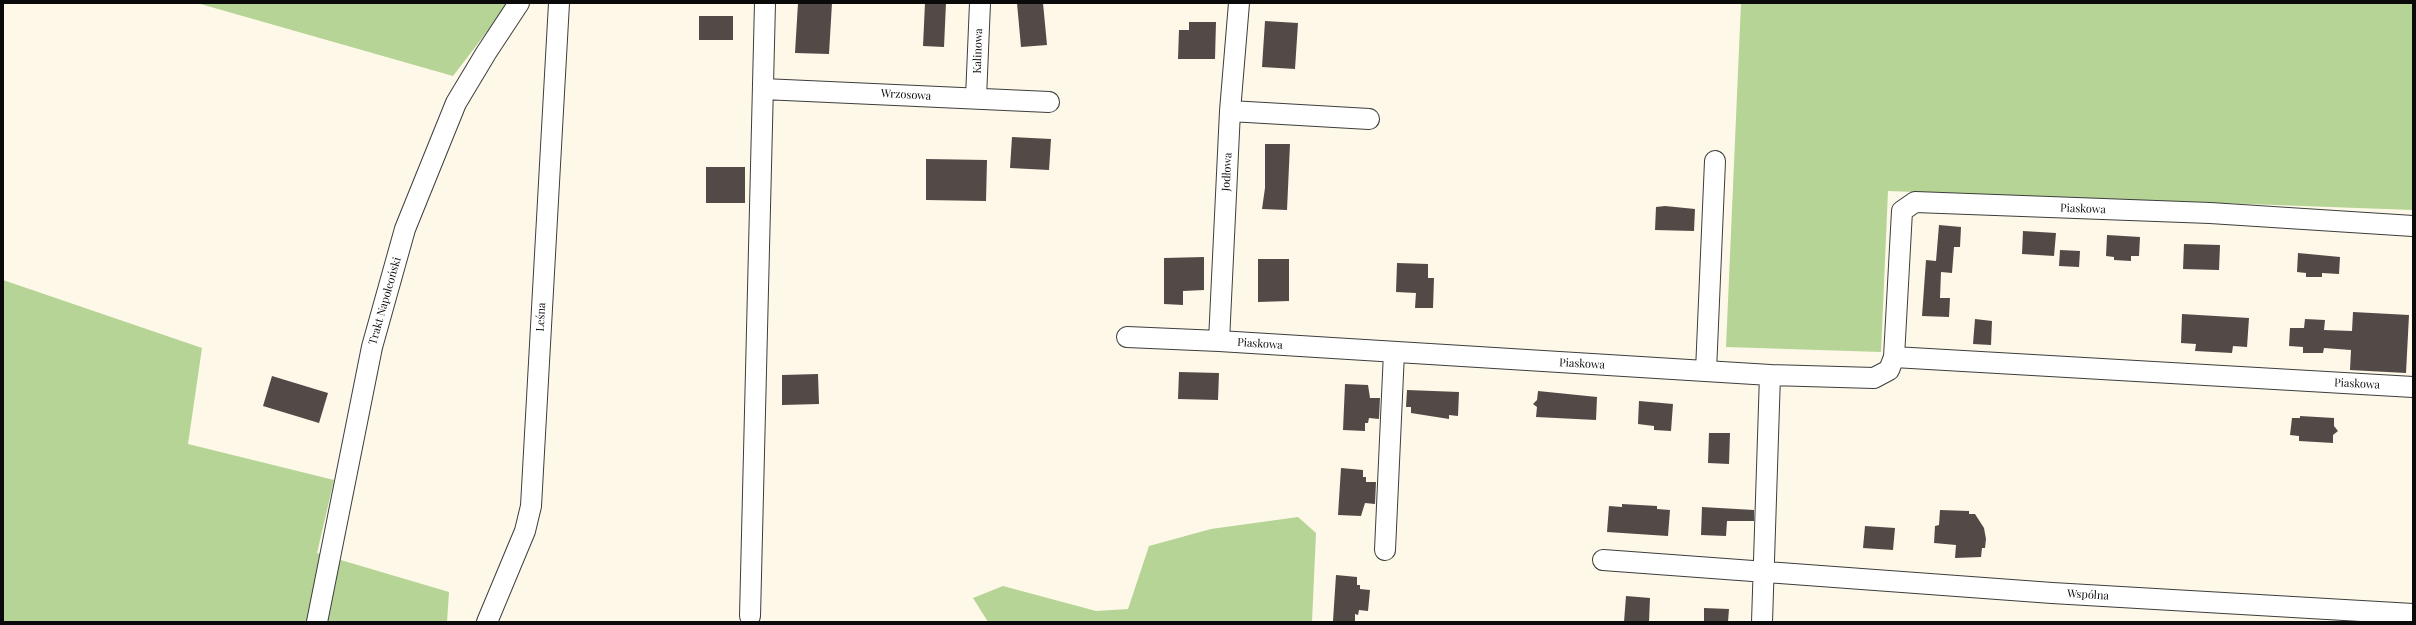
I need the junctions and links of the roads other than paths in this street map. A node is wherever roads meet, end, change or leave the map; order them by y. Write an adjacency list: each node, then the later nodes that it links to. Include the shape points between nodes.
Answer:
1 (519, 3): 25 (street, Trakt Napoleoński, via 486,52 456,104 405,229 372,347)
2 (559, 3): 26 (street, Leśna, via 531,506 525,531)
3 (766, 3): 6 (street)
4 (980, 3): 7 (street, Kalinowa)
5 (1239, 3): 9 (street, Jodłowa)
6 (762, 89): 7 (street, Wrzosowa); 24 (street)
7 (976, 98): 8 (street, Wrzosowa)
8 (1049, 102)
9 (1230, 110): 10 (street); 14 (street, Jodłowa)
10 (1369, 118)
11 (1715, 161): 17 (street)
12 (2413, 226): 16 (street, Piaskowa, via 2210,214 1915,202 1902,211)
13 (1127, 337): 14 (street, Piaskowa)
14 (1219, 341): 15 (street, Piaskowa)
15 (1394, 352): 17 (street, Piaskowa); 20 (street)
16 (1894, 357): 18 (street, Piaskowa, via 1889,370 1874,378); 19 (street, Piaskowa)
17 (1706, 371): 18 (street, Piaskowa)
18 (1770, 375): 22 (street)
19 (2413, 387)
20 (1385, 550)
21 (1603, 560): 22 (street, Wspólna)
22 (1764, 571): 23 (street, Wspólna, via 2052,593); 27 (street)
23 (2413, 614)
24 (750, 616)
25 (317, 622)
26 (487, 622)
27 (1762, 622)

